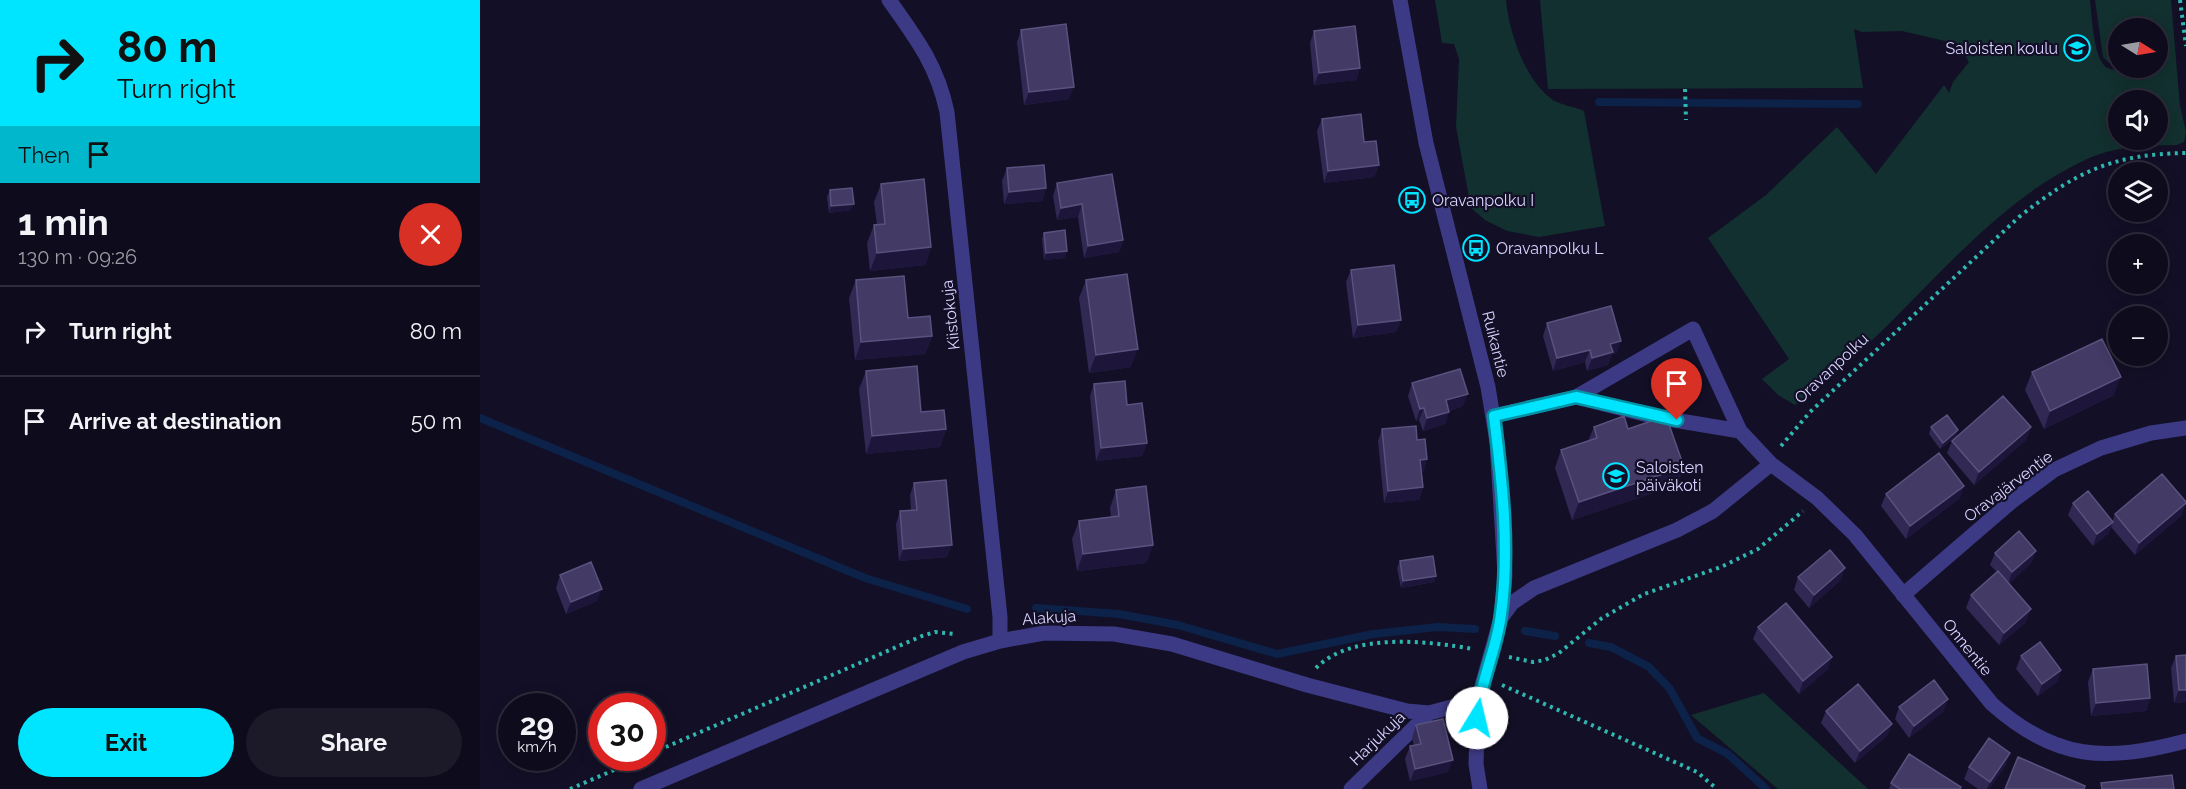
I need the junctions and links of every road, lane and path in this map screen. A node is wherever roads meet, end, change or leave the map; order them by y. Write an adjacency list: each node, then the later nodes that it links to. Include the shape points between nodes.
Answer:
1 (889, 0): 17 (street, Kiistokuja, via 928,55 942,87 947,112)
2 (1400, 0): 9 (street, Ruikantie, via 1426,143)
3 (2180, 0): 4 (path)
4 (2186, 46)
5 (1685, 89): 6 (path)
6 (1686, 120)
7 (2186, 153): 12 (path, Oravanpolku, via 2119,159 2056,188 2019,217 1810,412 1791,431)
8 (1576, 397): 9 (street); 11 (street, via 1656,417); 11 (street, Onnentie, via 1693,329)
9 (1494, 416): 15 (street, Ruikantie, via 1505,575)
10 (2186, 428): 14 (street, Oravajärventie, via 2151,433 2101,448 2054,470)
11 (1740, 431): 12 (street, Onnentie)
12 (1771, 464): 13 (street, Onnentie); 15 (street, via 1713,511 1677,530 1534,588 1512,603)
13 (1817, 498): 14 (street, Onnentie, via 1855,535); 18 (path, via 1758,549 1644,594 1602,618 1545,660 1533,662)
14 (1903, 595): 23 (street, Onnentie, via 1992,704 2034,736 2071,749 2105,754 2136,753)
15 (1501, 618): 18 (street, Ruikantie)
16 (956, 634): 24 (path, via 935,632 922,636)
17 (1000, 640): 20 (street, Alakuja, via 1077,632 1140,637); 27 (street, Alakuja, via 814,713)
18 (1491, 652): 19 (street, Ruikantie); 20 (path, via 1396,640 1372,644 1322,662)
19 (1484, 677): 21 (street, Ruikantie); 30 (path, via 1697,772)
20 (1307, 685): 22 (street, Alakuja)
21 (1478, 700): 22 (street, Alakuja); 29 (street, Ruikantie, via 1475,745)
22 (1429, 713): 28 (street, Harjukuja)
23 (2186, 741)
24 (666, 747)
25 (612, 771): 26 (path)
26 (570, 789)
27 (641, 789)
28 (1351, 789)
29 (1480, 789)
30 (1717, 789)

